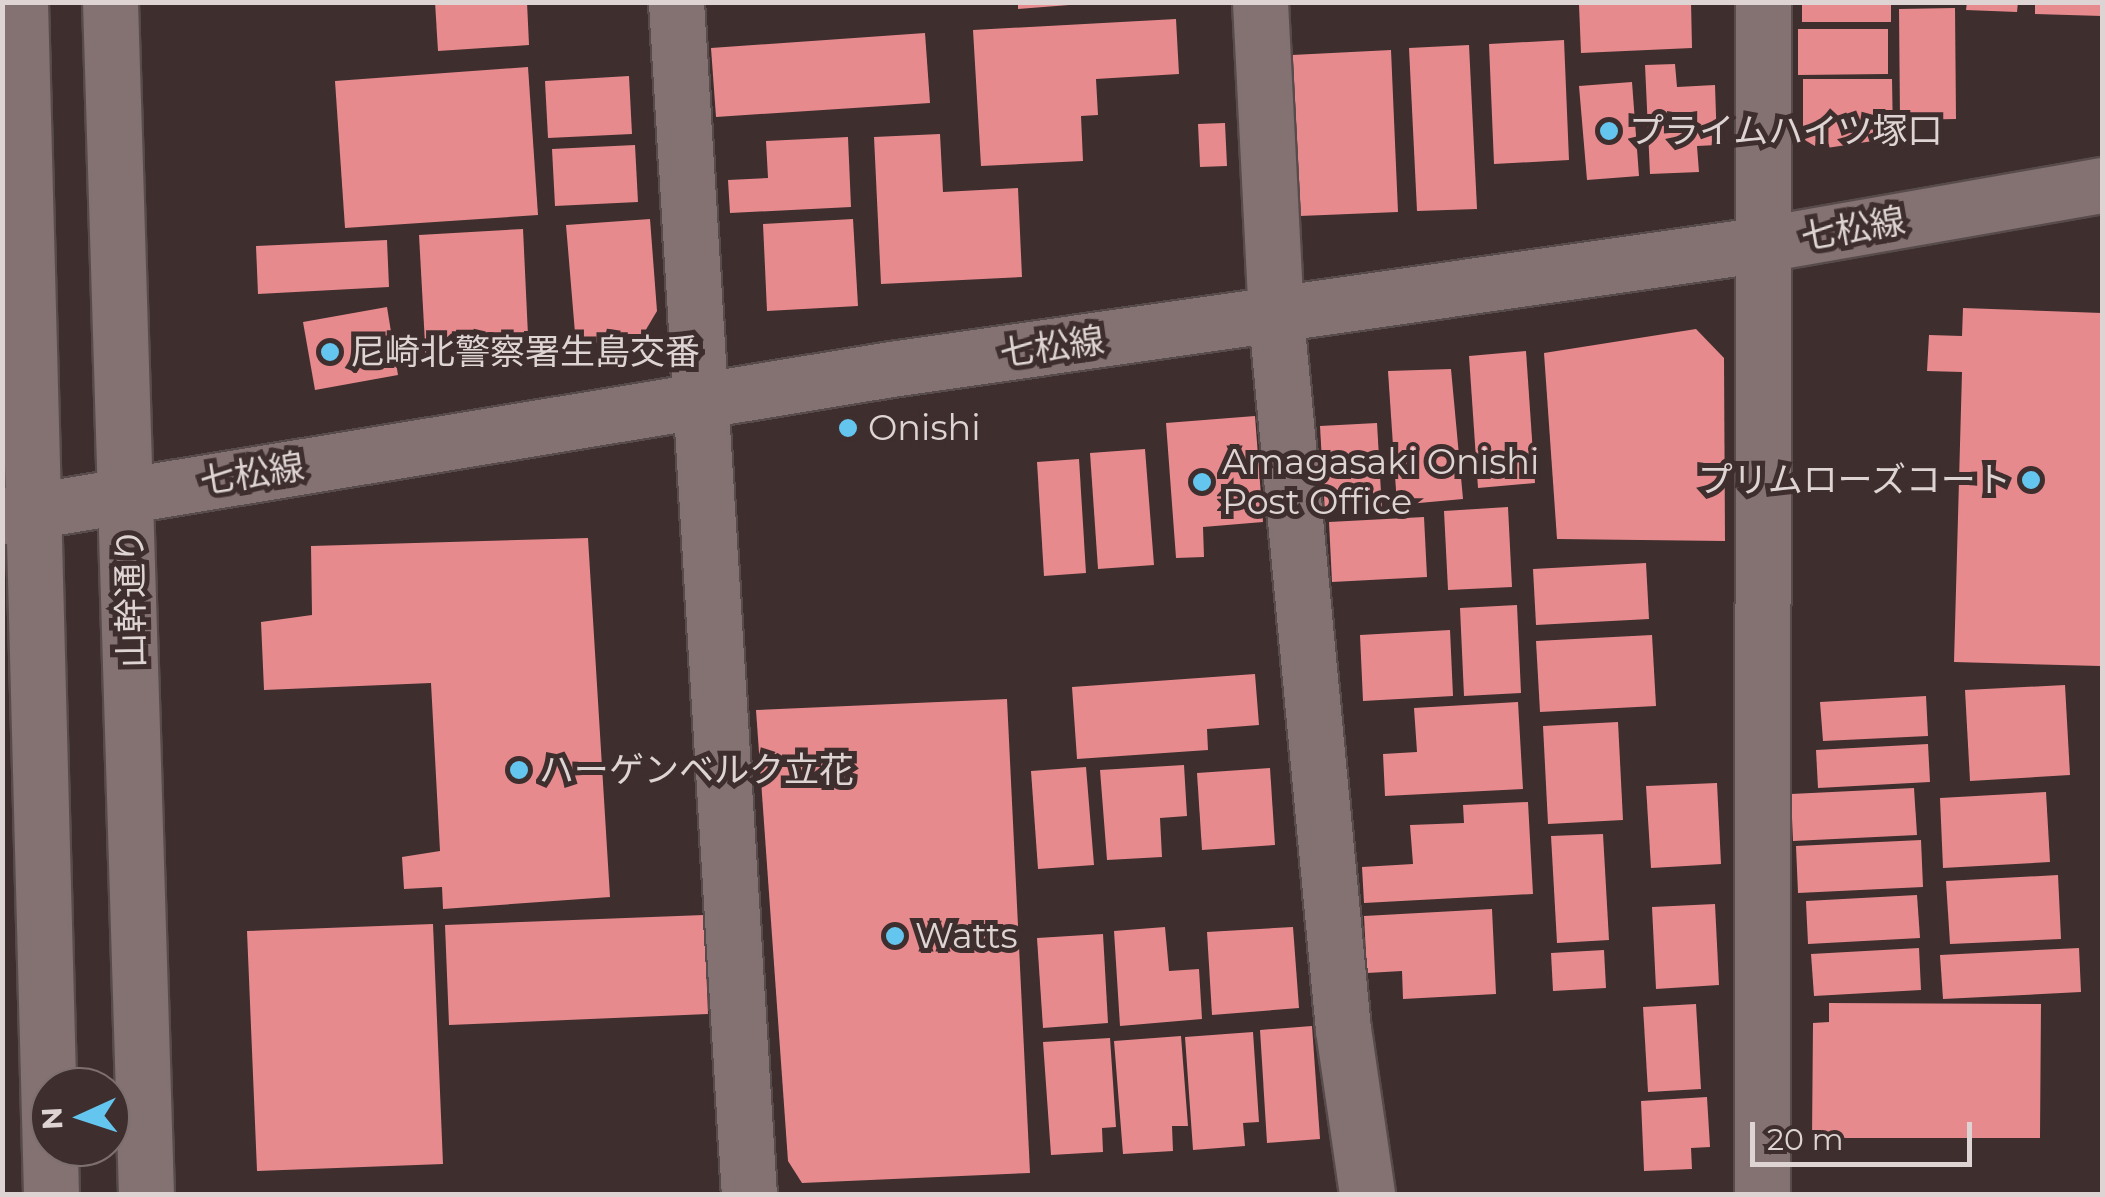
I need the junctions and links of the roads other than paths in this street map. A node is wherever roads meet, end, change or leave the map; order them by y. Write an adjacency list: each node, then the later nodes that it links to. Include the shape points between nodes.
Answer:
1 (20, 2): 11 (street)
2 (110, 2): 10 (street, 山幹通り)
3 (676, 2): 9 (street)
4 (1260, 2): 8 (street)
5 (1763, 2): 7 (street)
6 (2102, 185): 7 (street, 七松線)
7 (1764, 244): 8 (street, 七松線); 16 (street)
8 (1276, 318): 9 (street, 七松線); 15 (street, via 1343,1030)
9 (700, 400): 10 (street, 七松線); 14 (street)
10 (129, 494): 11 (street, 七松線); 13 (street, 山幹通り)
11 (20, 513): 12 (street)
12 (51, 1194)
13 (146, 1194)
14 (749, 1194)
15 (1368, 1194)
16 (1762, 1194)

